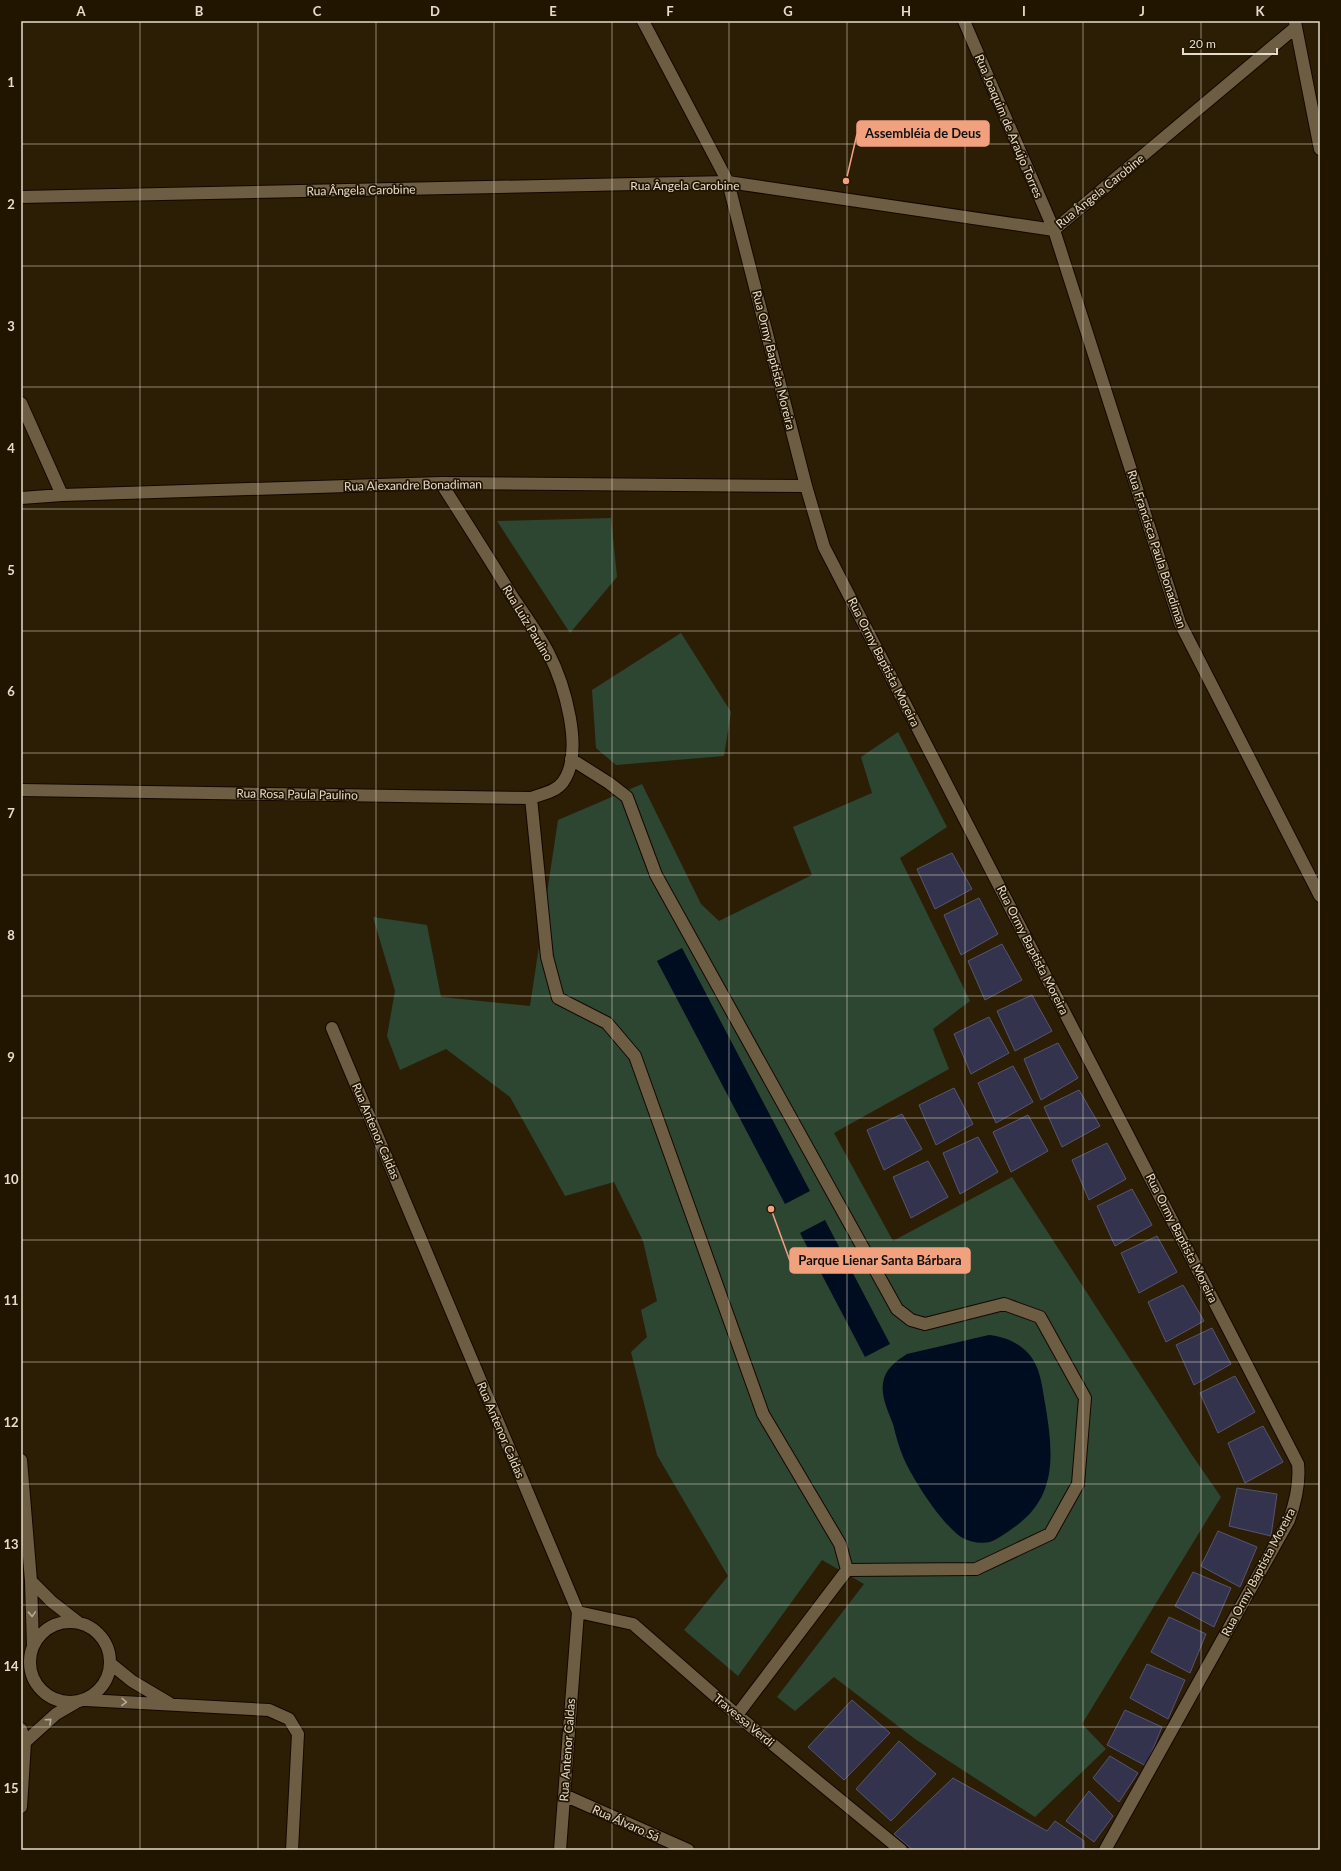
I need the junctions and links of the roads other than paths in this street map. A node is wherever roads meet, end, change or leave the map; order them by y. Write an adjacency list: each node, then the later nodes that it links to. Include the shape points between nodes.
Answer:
1 (643, 21): 5 (street, Rua Ormy Baptista Moreira)
2 (964, 21): 7 (street, Rua Joaquim de Araújo Torres)
3 (1295, 24): 4 (street); 7 (street, Rua Ângela Carobine)
4 (1320, 149)
5 (728, 182): 6 (street, Rua Ângela Carobine); 7 (street, Rua Ângela Carobine); 10 (street, Rua Ormy Baptista Moreira)
6 (21, 197)
7 (1054, 230): 17 (street, Rua Francisca Paula Bonadiman, via 1180,623)
8 (21, 403): 11 (street)
9 (441, 483): 10 (street, Rua Alexandre Bonadiman); 11 (street, Rua Alexandre Bonadiman); 13 (street, Rua Luiz Paulino, via 548,653 570,714)
10 (806, 486): 38 (street, Rua Ormy Baptista Moreira, via 824,548 1298,1464 1300,1482 1289,1520)
11 (62, 495): 12 (street, Rua Alexandre Bonadiman)
12 (21, 498)
13 (571, 759): 14 (street, Rua Luiz Paulino); 20 (street, via 627,797 656,875 897,1310 911,1320 925,1324 1004,1304 1040,1317 1085,1398 1078,1484 1050,1534 976,1569)
14 (566, 777): 16 (street, Rua Rosa Paula Paulino, via 557,788)
15 (21, 790): 16 (street, Rua Rosa Paula Paulino)
16 (531, 798): 20 (street, via 547,957 558,998 607,1023 635,1056 763,1414 840,1544)
17 (1320, 896)
18 (332, 1028): 22 (street, Rua Antenor Caldas)
19 (21, 1460): 21 (street)
20 (847, 1570): 29 (street)
21 (31, 1581): 23 (street); 24 (street, one-way to 24)
22 (578, 1612): 29 (street, Travessa Verdi, via 633,1624); 32 (street, Rua Antenor Caldas)
23 (79, 1623): 24 (street, via 65,1622 52,1626); 26 (street, via 92,1628 102,1638 109,1650)
24 (33, 1646): 25 (street)
25 (26, 1661): 27 (street, via 38,1686 48,1696 61,1702)
26 (111, 1664): 27 (street, via 107,1679 98,1691); 28 (street, via 132,1681)
27 (80, 1701): 28 (street, one-way to 28); 31 (street, one-way to 27, via 56,1714)
28 (170, 1703): 34 (street, via 269,1710 289,1718 298,1734)
29 (737, 1715): 37 (street, Travessa Verdi)
30 (21, 1729): 31 (street)
31 (26, 1742): 33 (street)
32 (564, 1795): 35 (street, Rua Antenor Caldas); 36 (street, Rua Álvaro Sá)
33 (21, 1807)
34 (292, 1850)
35 (560, 1850)
36 (688, 1850)
37 (901, 1850)
38 (1105, 1850)

